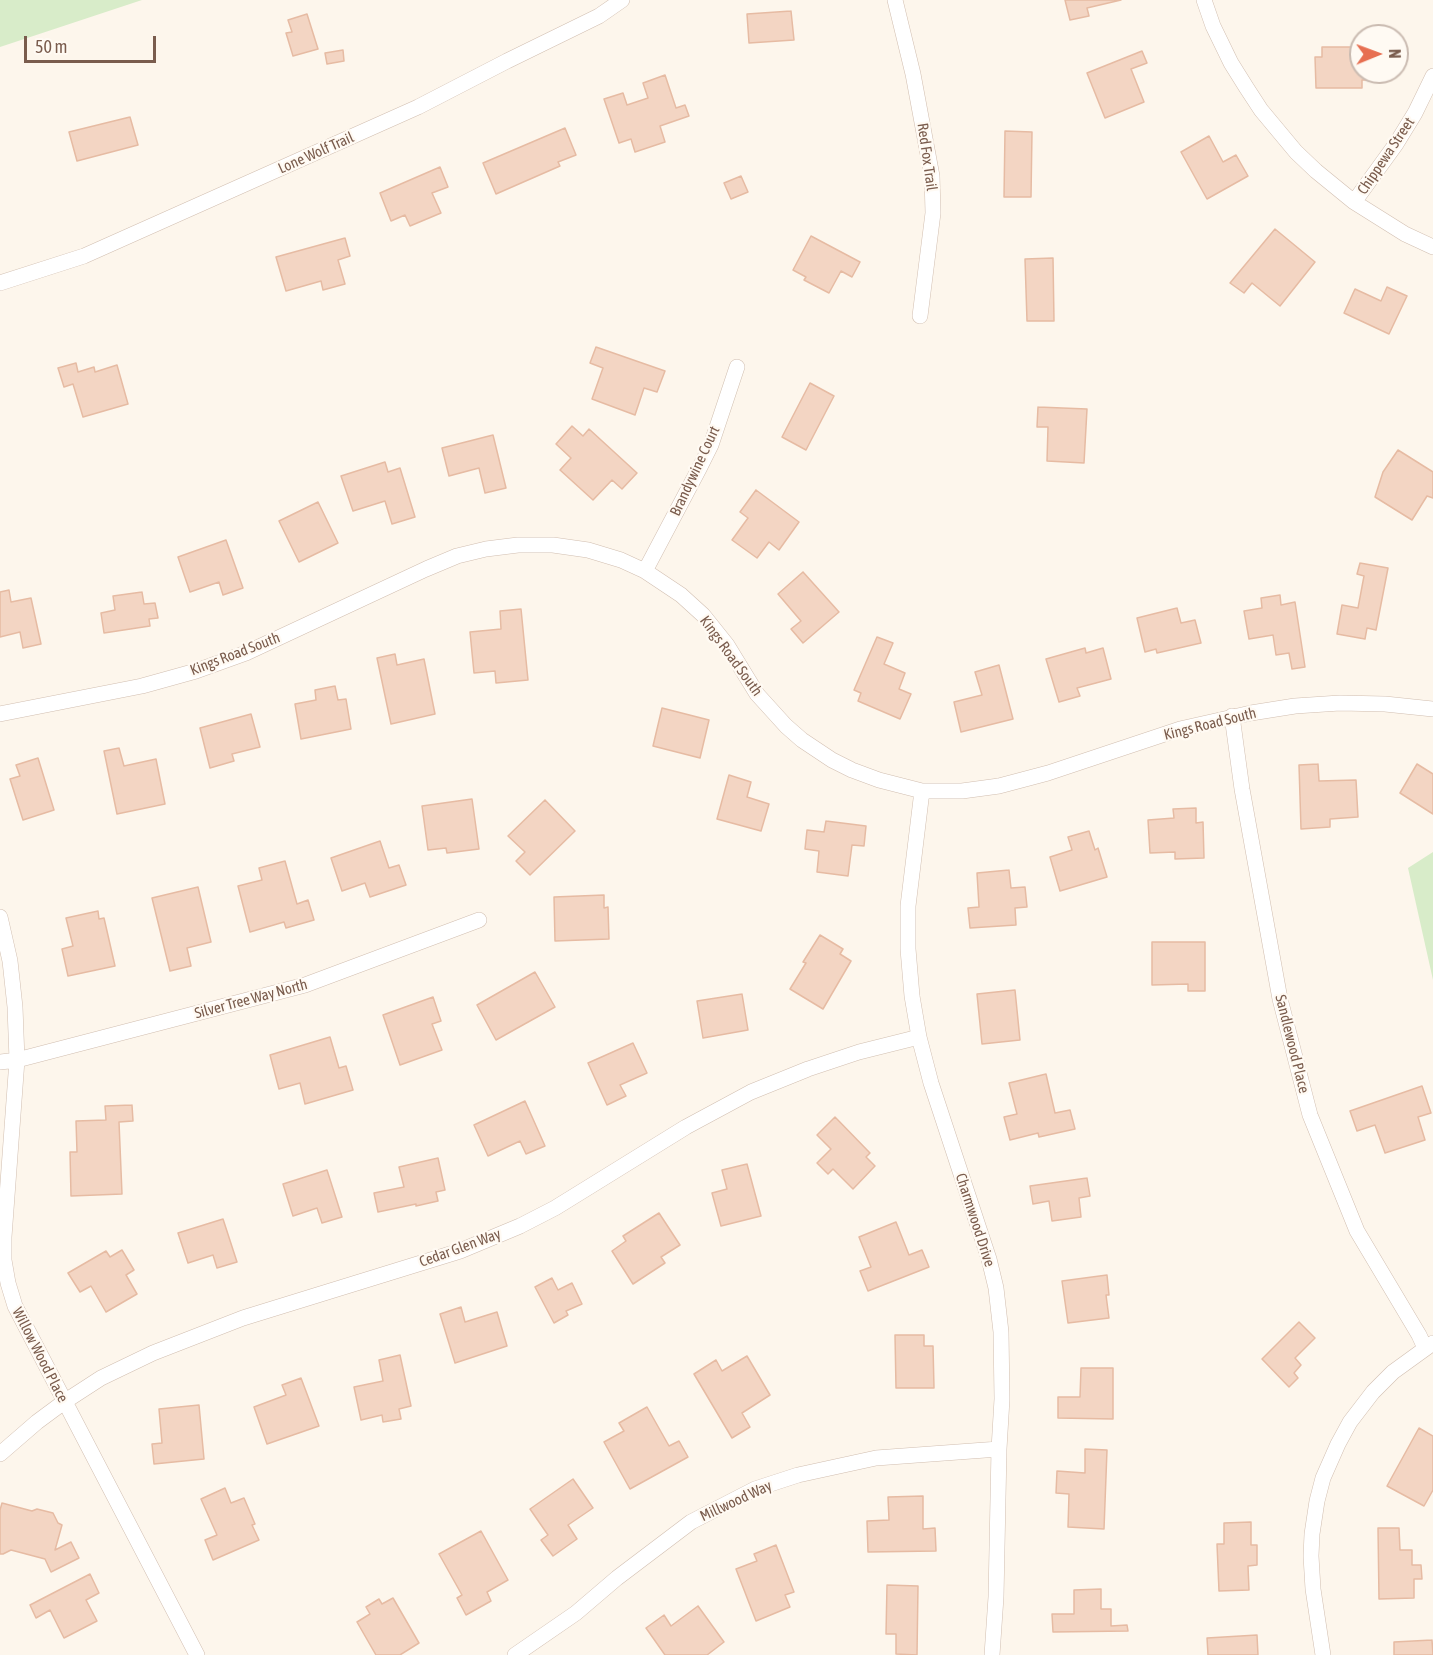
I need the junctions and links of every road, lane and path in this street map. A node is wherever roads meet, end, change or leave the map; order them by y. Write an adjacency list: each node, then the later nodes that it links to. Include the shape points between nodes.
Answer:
1 (622, 0): 7 (street, Lone Wolf Trail, via 599,16 418,108 84,256)
2 (895, 0): 8 (street, Red Fox Trail, via 932,177 933,213)
3 (1204, 0): 5 (street, via 1231,63 1261,110 1296,152)
4 (1433, 76): 5 (street, Chippewa Street, via 1396,144)
5 (1354, 202): 6 (street)
6 (1433, 247)
7 (0, 283)
8 (920, 316)
9 (737, 367): 10 (street, Brandywine Court, via 711,445)
10 (645, 571): 12 (street, Kings Road South, via 588,550 552,545 486,549 426,569 246,653 196,671 142,686); 14 (street, Kings Road South, via 703,615 757,694 802,740 852,770)
11 (1433, 709): 13 (street, Kings Road South, via 1340,703)
12 (0, 714)
13 (1232, 716): 14 (street, Kings Road South, via 999,786); 20 (street, Sandlewood Place, via 1280,999 1310,1115 1357,1231)
14 (922, 791): 17 (street, Charmwood Drive, via 908,906 908,949)
15 (0, 917): 18 (street, Willow Wood Place, via 10,961)
16 (479, 920): 18 (street, Silver Tree Way North, via 305,985)
17 (919, 1037): 21 (street, Cedar Glen Way, via 858,1052 751,1092 520,1226 460,1251 243,1318 153,1353 101,1378); 22 (street, Charmwood Drive, via 996,1288 1001,1332)
18 (17, 1060): 19 (street, Silver Tree Way North); 21 (street, Willow Wood Place, via 4,1260 15,1306)
19 (0, 1062)
20 (1429, 1345): 27 (street, via 1373,1392 1346,1429 1323,1478 1311,1556)
21 (64, 1402): 23 (street, Cedar Glen Way); 24 (street, Willow Wood Place)
22 (999, 1449): 25 (street, Millwood Way, via 876,1458 755,1489 691,1522 576,1614); 26 (street, Charmwood Drive)
23 (0, 1454)
24 (197, 1655)
25 (515, 1655)
26 (992, 1655)
27 (1323, 1655)

